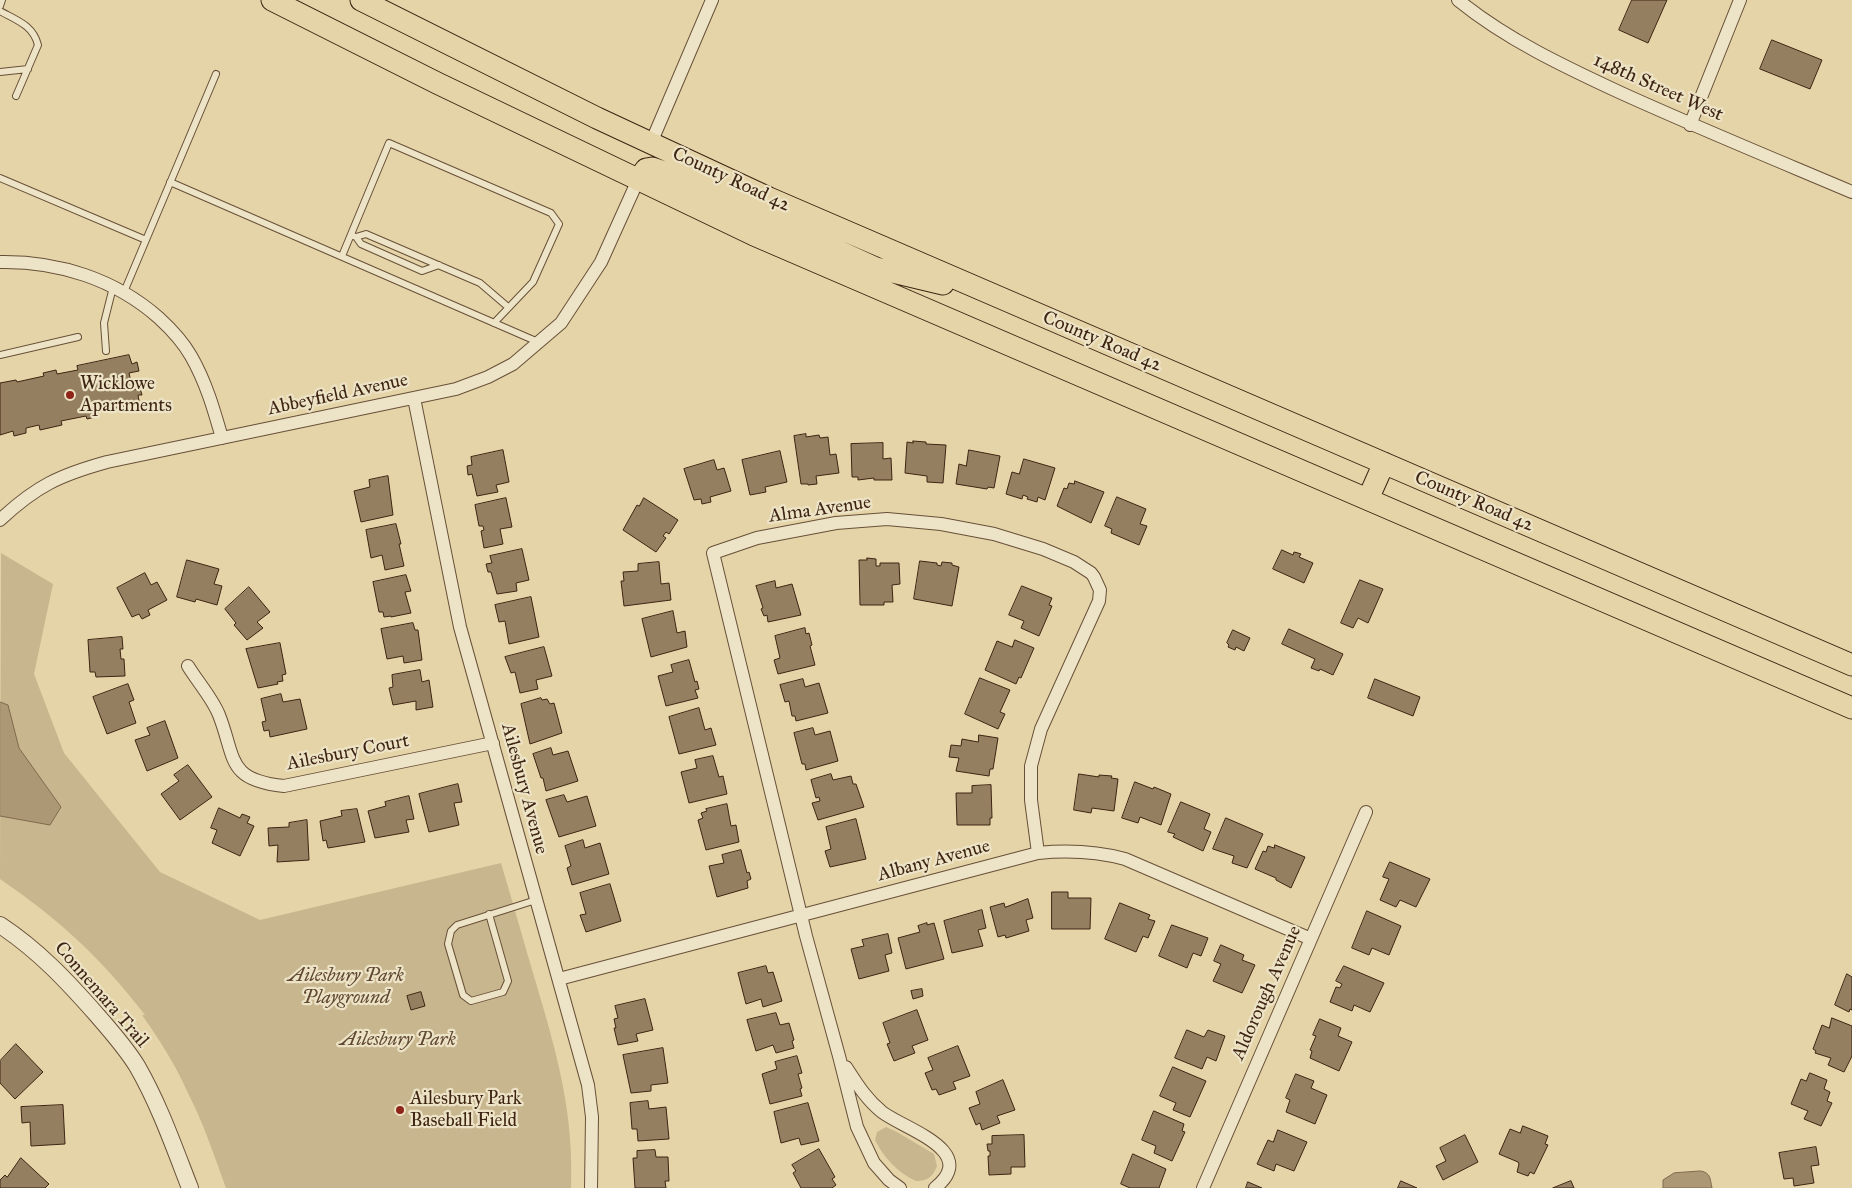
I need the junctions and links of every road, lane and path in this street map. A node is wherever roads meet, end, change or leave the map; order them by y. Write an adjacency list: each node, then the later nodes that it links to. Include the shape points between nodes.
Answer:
1 (2, 0): 7 (lane)
2 (272, 0): 16 (highway)
3 (361, 0): 14 (highway, County Road 42)
4 (712, 0): 14 (street)
5 (1458, 0): 13 (street, 148th Street West, via 1476,15 1548,59)
6 (1740, 0): 13 (street)
7 (0, 6)
8 (0, 11): 9 (lane, via 28,26 36,36 38,44)
9 (28, 69): 10 (lane); 12 (lane)
10 (0, 72)
11 (216, 74): 17 (lane)
12 (16, 96)
13 (1690, 125): 18 (street, 148th Street West)
14 (651, 143): 25 (highway, County Road 42, via 769,198)
15 (0, 178): 20 (lane)
16 (638, 180): 25 (highway, via 646,169 652,168 876,268); 29 (street, Abbeyfield Avenue, via 601,262 561,323); 35 (highway, County Road 42, via 813,260)
17 (170, 182): 20 (lane); 21 (lane)
18 (1852, 192)
19 (353, 236): 21 (lane); 23 (lane, via 366,234); 23 (lane, via 361,244 422,271); 26 (lane, via 389,143 551,213 559,224 553,240 533,282)
20 (146, 240): 24 (lane)
21 (342, 256): 27 (lane)
22 (0, 262): 24 (street, via 47,264)
23 (439, 266): 26 (lane, via 480,283)
24 (118, 289): 30 (lane, via 104,323); 33 (street, via 171,329 190,354 205,384)
25 (1001, 298): 34 (highway, County Road 42)
26 (508, 307): 27 (lane)
27 (494, 322): 29 (lane)
28 (78, 337): 31 (lane)
29 (540, 342): 32 (street, Abbeyfield Avenue, via 513,364 488,377)
30 (106, 351)
31 (0, 355)
32 (414, 398): 33 (street, Abbeyfield Avenue); 40 (street, Ailesbury Avenue, via 460,627)
33 (222, 438): 36 (street, Abbeyfield Avenue, via 74,471 45,484)
34 (1384, 463): 35 (highway); 37 (highway, County Road 42)
35 (1368, 500): 39 (highway, County Road 42)
36 (0, 520)
37 (1852, 665)
38 (188, 666): 40 (street, Ailesbury Court, via 219,714 236,766 250,778 266,784 284,786)
39 (1852, 708)
40 (492, 743): 43 (street, Ailesbury Avenue)
41 (1366, 812): 47 (street, Aldorough Avenue)
42 (1038, 853): 45 (street, Albany Avenue); 45 (street, Alma Avenue, via 1031,800 1031,766 1041,729 1099,601 1100,590 1091,573 1044,549 994,534 941,524 887,519 836,522 757,538 713,553); 47 (street, Albany Avenue, via 1082,851 1125,859)
43 (536, 900): 44 (lane); 48 (street, Ailesbury Avenue)
44 (489, 914): 44 (lane, via 508,981 504,992 470,1001 463,996 448,938 457,925)
45 (801, 915): 48 (street, Albany Avenue); 49 (street)
46 (0, 925): 50 (street, Connemara Trail, via 56,969 136,1065 156,1104)
47 (1311, 940): 54 (street, Aldorough Avenue)
48 (559, 979): 51 (street, Ailesbury Avenue, via 588,1084 592,1117)
49 (839, 1056): 52 (street, via 856,1127 874,1163); 53 (street, via 870,1102 944,1149 949,1168)
50 (190, 1188)
51 (591, 1188)
52 (900, 1188)
53 (935, 1188)
54 (1203, 1188)

